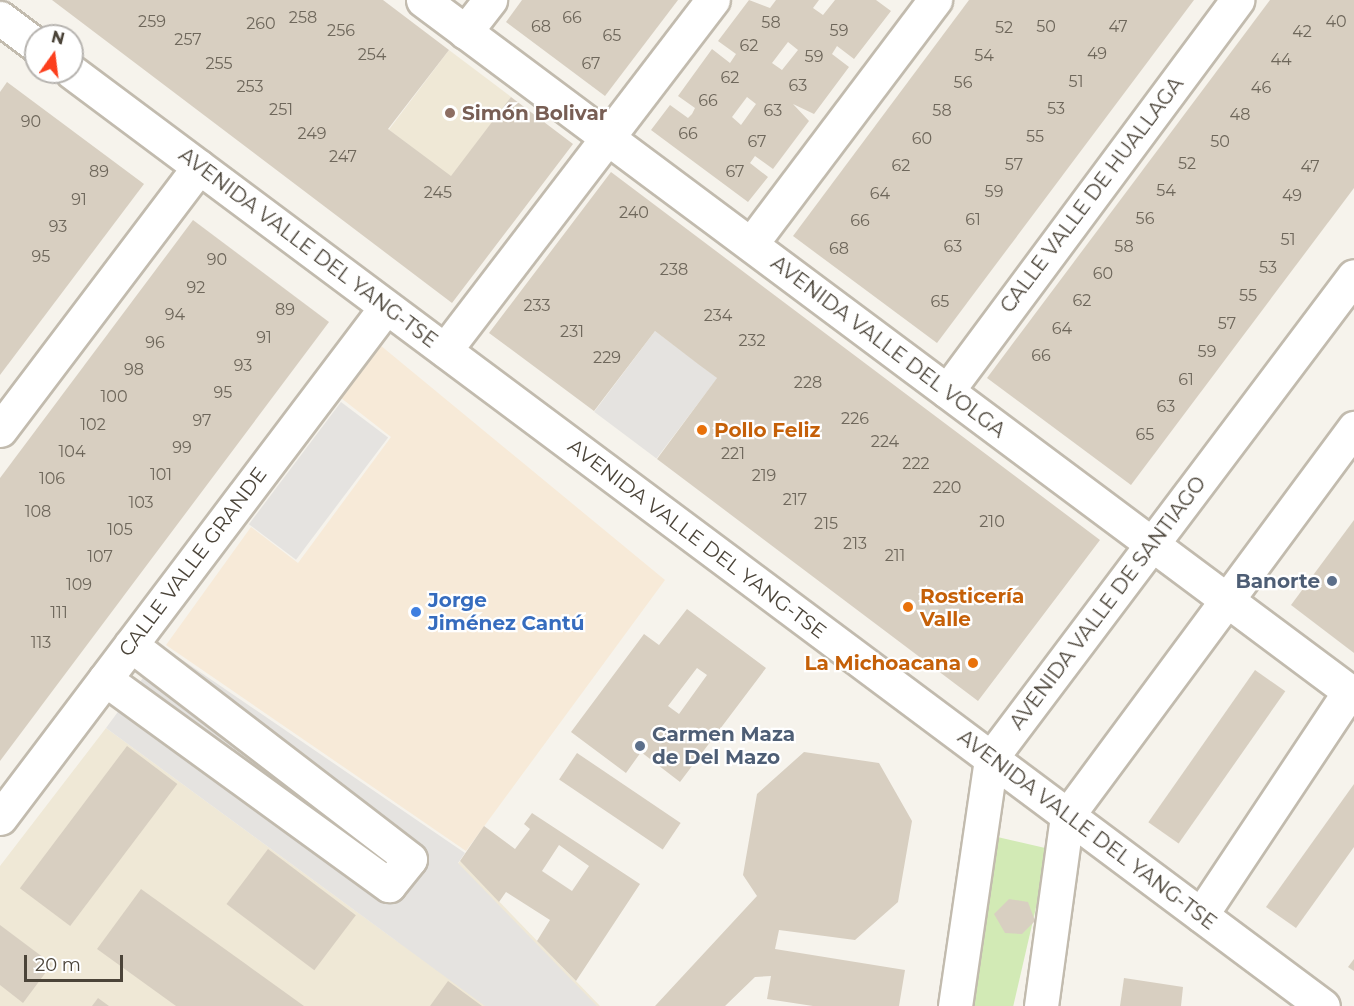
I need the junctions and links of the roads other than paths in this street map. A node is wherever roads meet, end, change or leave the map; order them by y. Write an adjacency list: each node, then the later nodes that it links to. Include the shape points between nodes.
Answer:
1 (423, 0): 6 (street, AVENIDA VALLE DEL VOLGA)
2 (489, 0): 6 (street)
3 (713, 0): 8 (street)
4 (935, 0): 10 (street)
5 (1237, 0): 14 (street, CALLE VALLE DE HUALLAGA)
6 (465, 32): 8 (street, AVENIDA VALLE DEL VOLGA)
7 (84, 81): 9 (street, AVENIDA VALLE DEL YANG-TSE)
8 (608, 138): 10 (street, AVENIDA VALLE DEL VOLGA); 13 (street)
9 (199, 167): 12 (street, AVENIDA VALLE DEL YANG-TSE); 16 (street)
10 (751, 244): 14 (street, AVENIDA VALLE DEL VOLGA)
11 (1354, 276): 17 (street, AVENIDA VALLE DE SANTIAGO)
12 (386, 307): 13 (street, AVENIDA VALLE DEL YANG-TSE); 19 (street, CALLE VALLE GRANDE)
13 (444, 350): 22 (street, AVENIDA VALLE DEL YANG-TSE)
14 (947, 391): 17 (street, AVENIDA VALLE DEL VOLGA)
15 (1354, 428): 18 (street)
16 (0, 430)
17 (1153, 544): 18 (street, AVENIDA VALLE DEL VOLGA); 22 (street, AVENIDA VALLE DE SANTIAGO)
18 (1226, 599): 21 (street, AVENIDA VALLE DEL VOLGA); 23 (street)
19 (131, 645): 20 (street, CALLE VALLE GRANDE); 20 (street, via 410,859 389,885)
20 (105, 679): 24 (street, CALLE VALLE GRANDE)
21 (1352, 693): 25 (street)
22 (991, 758): 23 (street, AVENIDA VALLE DEL YANG-TSE); 26 (street, AVENIDA VALLE DE SANTIAGO)
23 (1068, 816): 25 (street, AVENIDA VALLE DEL YANG-TSE); 27 (street)
24 (0, 818)
25 (1201, 915): 28 (street, AVENIDA VALLE DEL YANG-TSE)
26 (955, 1006)
27 (1041, 1006)
28 (1323, 1006)

